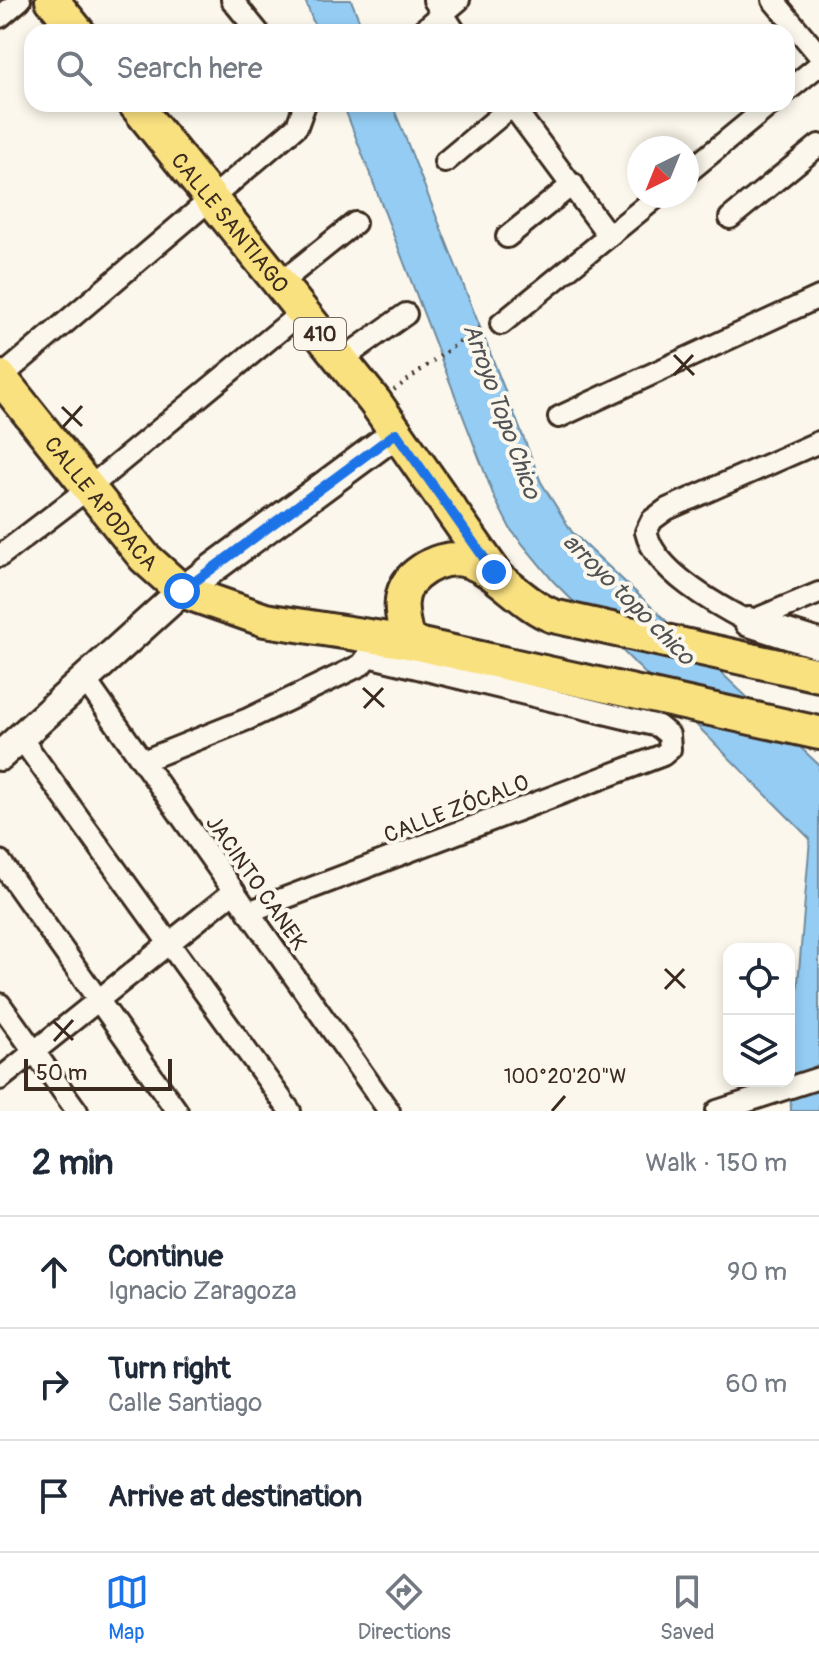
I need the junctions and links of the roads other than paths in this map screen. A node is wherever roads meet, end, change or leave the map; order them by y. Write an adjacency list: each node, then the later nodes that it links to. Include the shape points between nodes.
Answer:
1 (20, 0): 7 (street)
2 (52, 0): 8 (main road)
3 (232, 0): 9 (street)
4 (459, 0): 6 (street)
5 (773, 0): 10 (street)
6 (438, 8)
7 (0, 17)
8 (72, 24)
9 (252, 24)
10 (793, 24)
11 (795, 26): 12 (street)
12 (819, 55)
13 (819, 65): 14 (street)
14 (795, 84)
15 (141, 112): 24 (main road, CALLE SANTIAGO / 410)
16 (303, 112): 24 (street, via 297,126)
17 (504, 112): 21 (street)
18 (517, 112): 23 (street)
19 (761, 112): 22 (street)
20 (819, 145): 26 (street)
21 (445, 162)
22 (699, 163)
23 (573, 184): 28 (street); 29 (street)
24 (211, 201): 30 (main road, CALLE SANTIAGO / 410); 36 (street)
25 (643, 208): 28 (street)
26 (730, 218)
27 (355, 223): 30 (street)
28 (609, 236): 34 (street)
29 (507, 237)
30 (279, 284): 32 (main road, CALLE SANTIAGO / 410)
31 (819, 297): 37 (street)
32 (302, 312): 35 (main road, CALLE SANTIAGO / 410); 40 (street)
33 (406, 314): 35 (street)
34 (494, 323)
35 (341, 360): 38 (main road, CALLE SANTIAGO / 410)
36 (0, 378): 40 (main road, CALLE APODACA)
37 (559, 417)
38 (396, 433): 42 (main road, CALLE SANTIAGO / 410); 43 (street)
39 (819, 442): 45 (street, via 652,520 647,537 655,552 712,603)
40 (90, 487): 41 (street); 43 (main road, CALLE APODACA, via 144,557)
41 (0, 556)
42 (494, 572): 46 (main road, via 471,561 449,560 419,573 401,600); 49 (main road, 410, via 538,611)
43 (182, 591): 48 (main road, CALLE APODACA, via 265,620); 50 (street)
44 (819, 593): 45 (street)
45 (749, 622): 47 (street)
46 (408, 642): 48 (main road, CALLE APODACA); 51 (main road, CALLE APODACA)
47 (819, 644)
48 (368, 646): 52 (street, CALLE APODACA, via 658,726); 54 (street, via 361,665)
49 (819, 675)
50 (86, 681): 53 (street); 54 (street, JACINTO CANEK)
51 (804, 730)
52 (672, 740): 57 (street, CALLE ZÓCALO, via 663,755)
53 (11, 747): 58 (street)
54 (143, 761): 56 (street, JACINTO CANEK)
55 (0, 861): 59 (street)
56 (233, 892): 57 (street, JACINTO CANEK); 58 (street)
57 (248, 912): 67 (street, JACINTO CANEK)
58 (168, 944): 59 (street); 66 (street)
59 (98, 1001): 61 (street); 65 (street)
60 (0, 1004): 61 (street)
61 (35, 1051): 62 (street); 64 (street)
62 (0, 1079)
63 (810, 1082): 68 (street)
64 (77, 1111)
65 (177, 1111)
66 (290, 1111)
67 (389, 1111)
68 (717, 1111)

